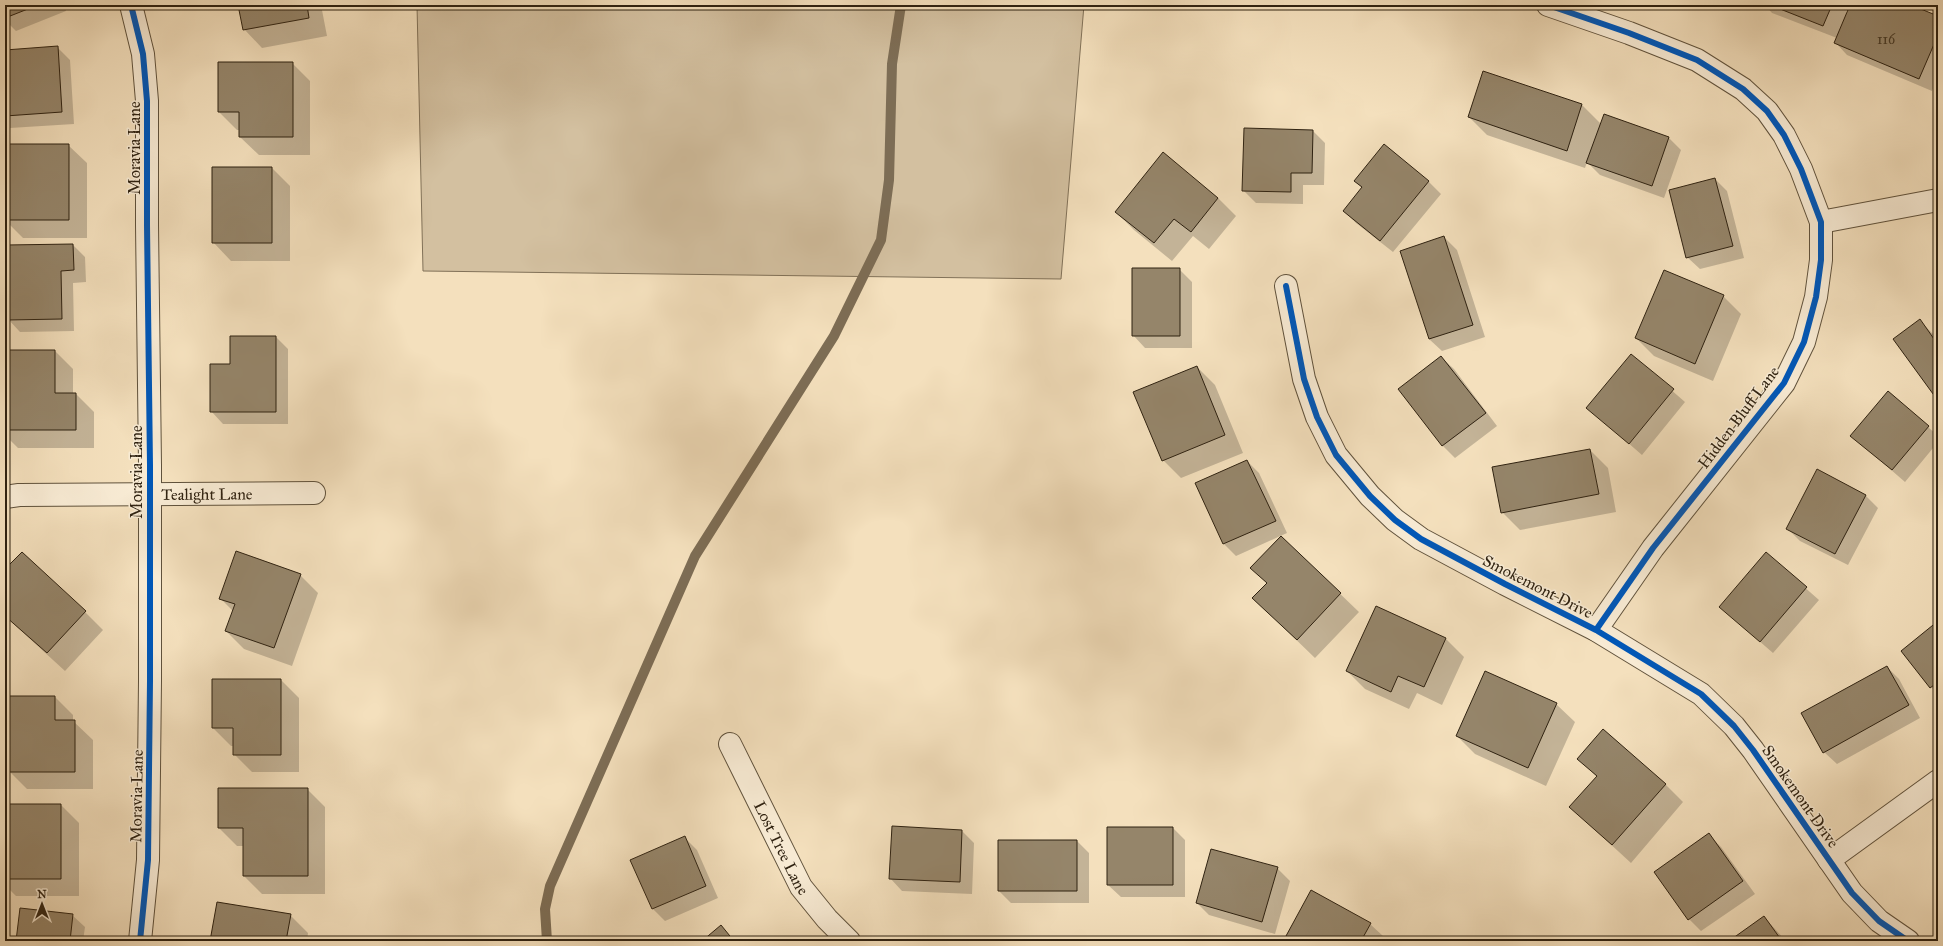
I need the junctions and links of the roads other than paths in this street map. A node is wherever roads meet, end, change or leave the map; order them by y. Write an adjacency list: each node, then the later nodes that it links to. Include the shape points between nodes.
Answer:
1 (131, 5): 7 (street, Moravia Lane, via 143,54 148,101)
2 (1548, 5): 4 (street, Hidden Bluff Lane, via 1697,60 1743,89 1767,111 1784,135 1801,169)
3 (1938, 200): 4 (street)
4 (1821, 222): 9 (street, Hidden Bluff Lane, via 1821,260 1816,297 1804,342 1784,383 1653,548)
5 (1286, 286): 9 (street, Smokemont Drive, via 1304,379 1317,417 1336,455 1370,496 1421,539)
6 (314, 493): 7 (street, Tealight Lane)
7 (149, 494): 8 (street, Tealight Lane); 13 (street, Moravia Lane, via 148,860)
8 (5, 497)
9 (1596, 630): 12 (street, Smokemont Drive, via 1701,694 1734,726)
10 (730, 744): 14 (street, Lost Tree Lane, via 801,887)
11 (1938, 781): 12 (street)
12 (1829, 860): 15 (street, Smokemont Drive, via 1862,904 1879,921)
13 (140, 941)
14 (849, 941)
15 (1908, 941)

